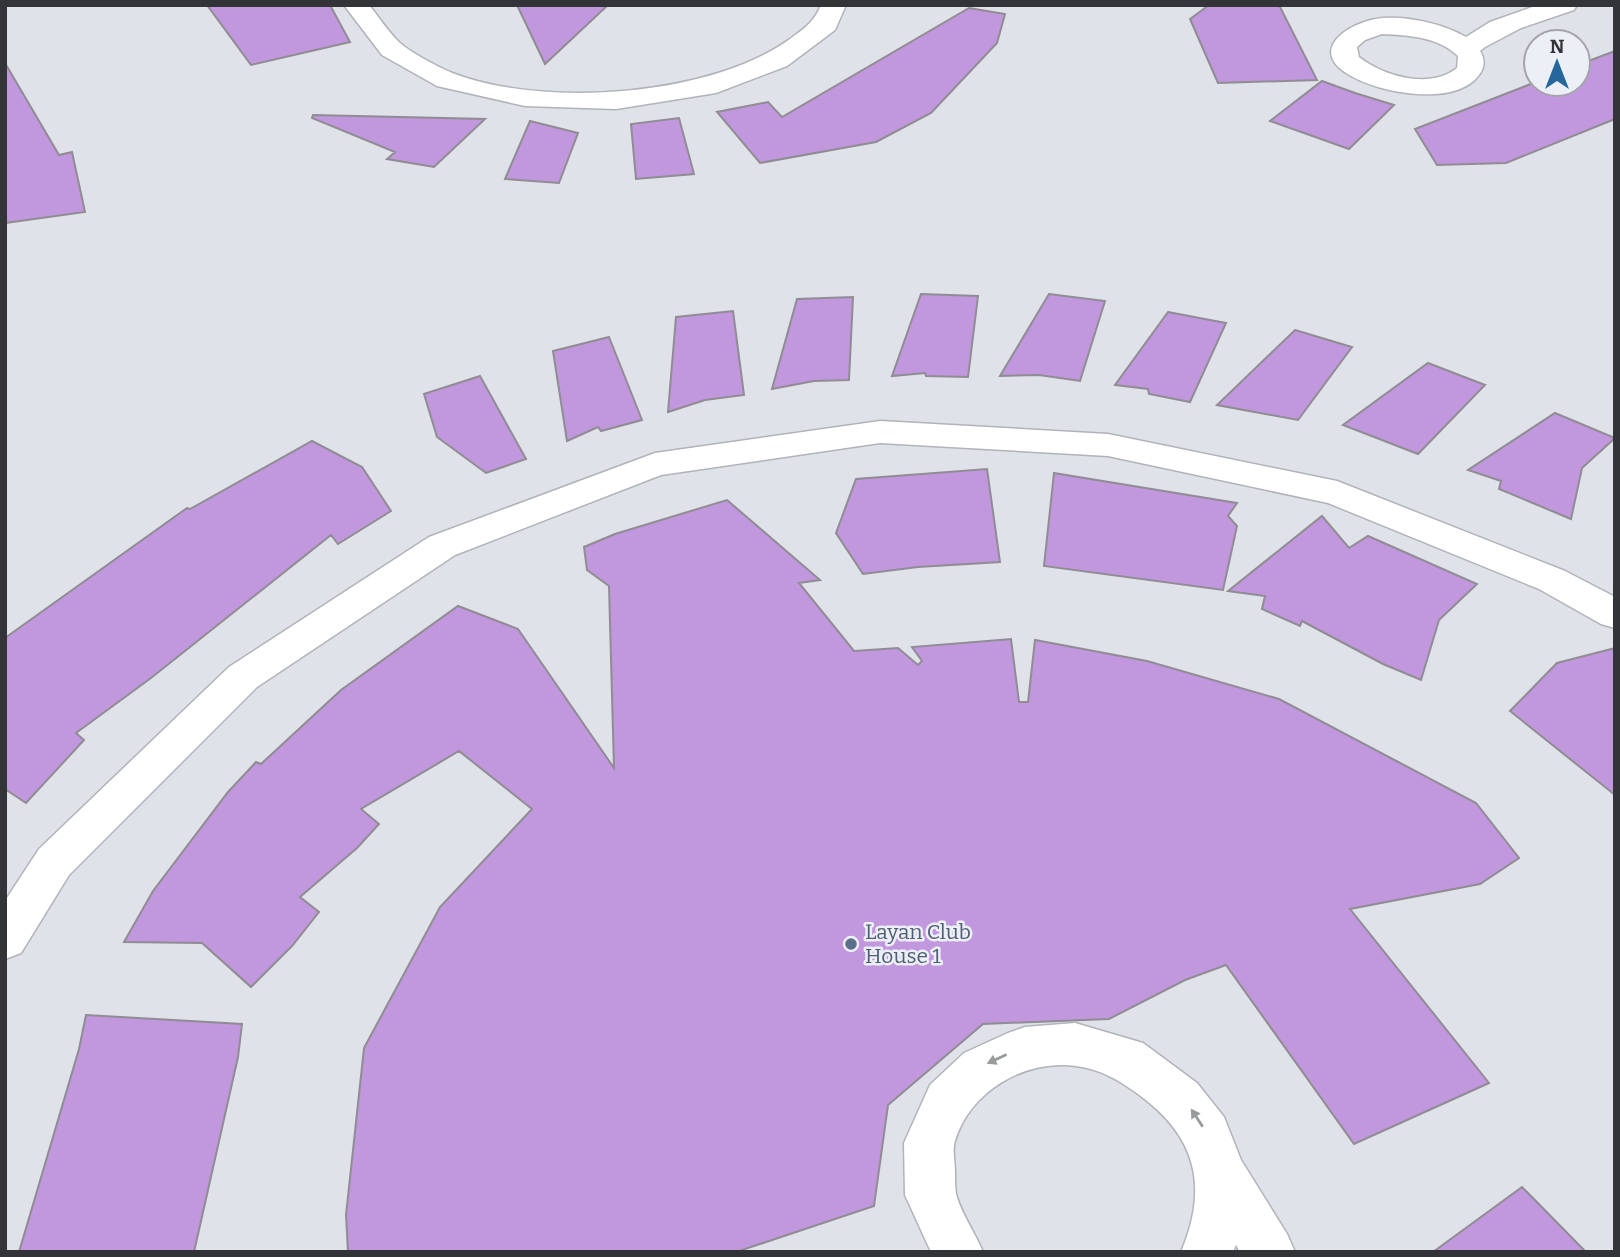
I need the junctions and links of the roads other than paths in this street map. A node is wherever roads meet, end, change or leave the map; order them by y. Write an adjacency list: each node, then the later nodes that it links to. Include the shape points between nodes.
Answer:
1 (356, 5): 2 (street, via 391,50 446,80 525,98 616,101 706,88 778,60 826,25)
2 (834, 5)
3 (1565, 5): 4 (street)
4 (1509, 23): 5 (street); 6 (street)
5 (1420, 28): 6 (street); 6 (street, via 1365,29 1352,34 1343,51 1357,69 1413,86 1441,84 1462,76 1470,68)
6 (1465, 50)
7 (1615, 614): 8 (street, via 1552,580 1337,493 1108,445 880,432 655,464 442,546 243,677 54,862)
8 (5, 940)
9 (1220, 1171): 10 (street, one-way to 10, via 1209,1137 1189,1107 1164,1082 1133,1062 1099,1049 1064,1044 1029,1047 997,1057 969,1075 947,1099 932,1128 926,1161 930,1196 942,1230); 11 (street, via 1222,1205); 12 (street)
10 (957, 1252)
11 (1207, 1252)
12 (1269, 1252)

